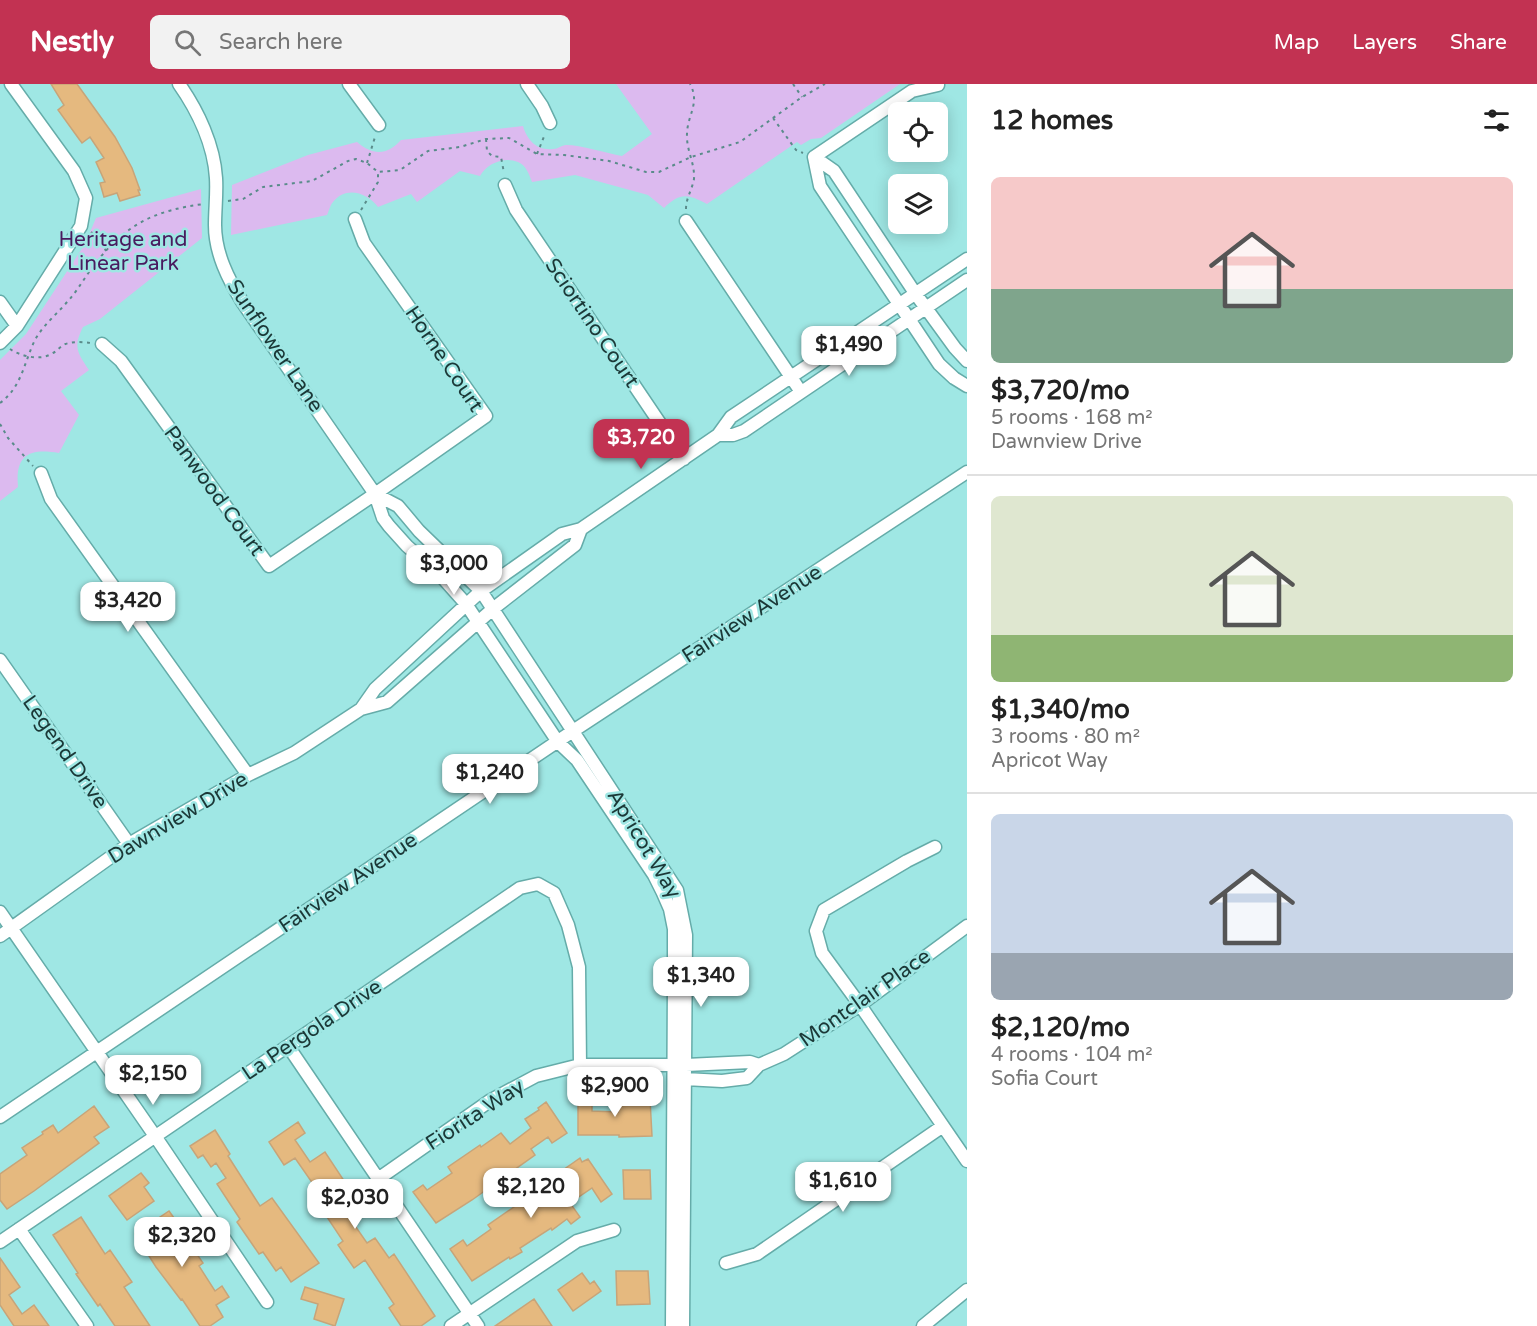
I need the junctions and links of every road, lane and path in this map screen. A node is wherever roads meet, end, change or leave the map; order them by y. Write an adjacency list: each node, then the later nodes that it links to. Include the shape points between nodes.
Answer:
1 (11, 84): 23 (street, via 74,171 86,198)
2 (179, 84): 20 (street, Sunflower Lane, via 194,106 212,154)
3 (349, 84): 12 (street)
4 (527, 84): 11 (street)
5 (690, 84): 15 (path, via 695,94 687,138)
6 (793, 84): 9 (path)
7 (825, 84): 9 (path)
8 (938, 85): 16 (street, via 912,91)
9 (802, 97): 10 (path)
10 (773, 118): 15 (path, via 740,142); 16 (path, via 796,150)
11 (550, 123): 14 (path)
12 (379, 125): 17 (path)
13 (486, 139): 14 (path, via 509,138); 18 (path, via 428,151 400,170); 19 (path, via 487,151 501,157)
14 (537, 154): 15 (path, via 609,161 646,172 659,172)
15 (691, 157): 22 (path, via 694,175 686,200)
16 (814, 157): 29 (street, via 834,171); 31 (street, via 820,186)
17 (367, 163): 18 (path); 20 (path, via 356,159 312,181 263,187 243,199)
18 (378, 172): 21 (path, via 378,182)
19 (505, 185): 45 (street, Sciortino Court, via 516,210)
20 (216, 203): 24 (path, via 157,214); 48 (street, Sunflower Lane, via 214,227 228,278)
21 (355, 219): 48 (street, Horne Court, via 364,243 486,416)
22 (686, 221): 39 (street)
23 (81, 226): 25 (path); 34 (street)
24 (118, 237): 25 (path); 26 (path)
25 (100, 238): 26 (path)
26 (106, 251): 37 (path, via 36,339)
27 (967, 258): 29 (street, Dawnview Drive)
28 (967, 280): 32 (street, Dawnview Drive)
29 (915, 293): 31 (street, Dawnview Drive); 32 (street)
30 (0, 302): 34 (street)
31 (898, 304): 33 (street); 39 (street, Dawnview Drive)
32 (926, 308): 33 (street, Dawnview Drive); 38 (street)
33 (909, 319): 40 (street, via 939,363); 41 (street, Dawnview Drive)
34 (17, 326): 35 (street)
35 (1, 339): 37 (path, via 12,351)
36 (102, 344): 37 (path, via 64,344 43,358); 48 (street, Panwood Court, via 122,361 269,566)
37 (29, 356): 42 (path, via 19,382)
38 (967, 361)
39 (790, 376): 41 (street); 44 (street, Dawnview Drive, via 731,417)
40 (967, 386)
41 (801, 392): 44 (street, Dawnview Drive, via 744,430)
42 (0, 403)
43 (0, 424): 47 (path)
44 (718, 435): 45 (street, Dawnview Drive)
45 (684, 459): 49 (street, Dawnview Drive)
46 (967, 472): 56 (street, Fairview Avenue)
47 (41, 473): 58 (street, via 51,499)
48 (375, 494): 50 (street, Sunflower Lane, via 398,506); 51 (street, Sunflower Lane, via 389,526)
49 (581, 529): 50 (street, Dawnview Drive, via 562,534); 52 (street, Dawnview Drive, via 575,545)
50 (481, 591): 51 (street, Dawnview Drive); 52 (street, Sunflower Lane)
51 (466, 604): 53 (street, Sunflower Lane); 55 (street, Dawnview Drive, via 375,689)
52 (494, 608): 53 (street, Dawnview Drive); 56 (street, Sunflower Lane)
53 (479, 622): 55 (street, Dawnview Drive, via 387,702); 57 (street, Sunflower Lane)
54 (0, 660): 59 (street, Legend Drive)
55 (361, 709): 58 (street, Dawnview Drive, via 294,753)
56 (573, 731): 57 (street, Fairview Avenue); 69 (street, Apricot Way, via 677,890 686,935)
57 (558, 741): 67 (street, Fairview Avenue); 69 (street, Apricot Way, via 577,760 654,875 670,909)
58 (248, 775): 59 (street, Dawnview Drive)
59 (129, 844): 63 (street, Dawnview Drive)
60 (935, 847): 65 (street, via 824,910 816,931 822,953)
61 (0, 912): 63 (street)
62 (967, 926): 65 (street, Montclair Place)
63 (11, 929): 64 (street, Dawnview Drive); 67 (street)
64 (0, 936)
65 (860, 1005): 70 (street, Montclair Place, via 784,1054); 73 (street)
66 (288, 1046): 68 (street, La Pergola Drive, via 520,888 538,884 554,893 568,925 579,967); 74 (street, La Pergola Drive); 76 (street)
67 (96, 1052): 72 (street, Fairview Avenue); 74 (street)
68 (580, 1065): 69 (street, Fiorita Way); 76 (street, Fiorita Way, via 536,1076 500,1095)
69 (680, 1065): 70 (street, Montclair Place); 71 (street, Apricot Way); 87 (street, Apricot Way)
70 (759, 1065): 71 (street, Montclair Place, via 747,1078)
71 (685, 1078): 88 (street, Apricot Way)
72 (0, 1117)
73 (943, 1126): 75 (street); 80 (street, via 757,1254)
74 (155, 1136): 77 (street, La Pergola Drive); 82 (street)
75 (967, 1161)
76 (378, 1179): 83 (street)
77 (19, 1229): 79 (street, La Pergola Drive); 84 (street)
78 (614, 1230): 83 (street, via 577,1241)
79 (0, 1242)
80 (726, 1263)
81 (967, 1290): 89 (street)
82 (267, 1302)
83 (469, 1314): 85 (street); 86 (street)
84 (87, 1326)
85 (451, 1326)
86 (478, 1326)
87 (672, 1326)
88 (683, 1326)
89 (923, 1326)

